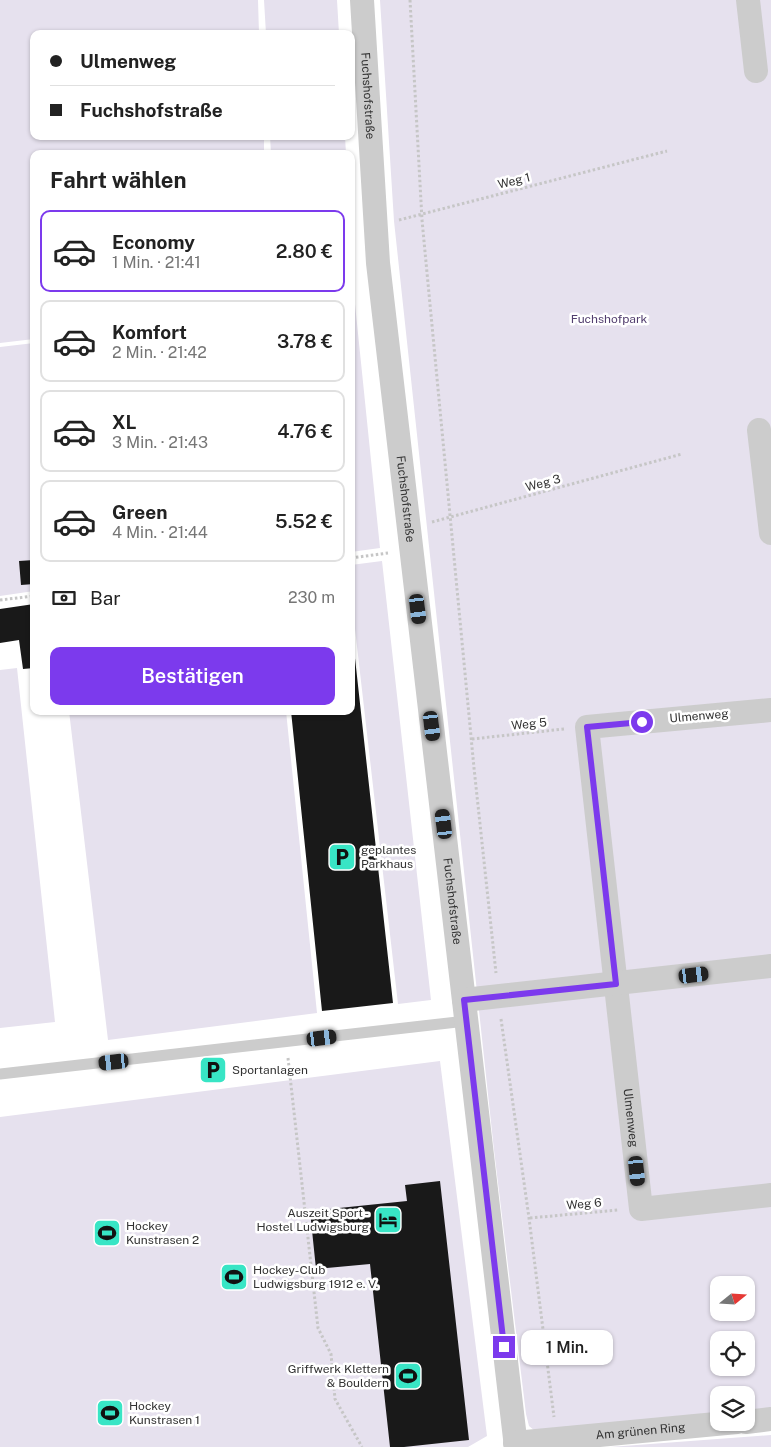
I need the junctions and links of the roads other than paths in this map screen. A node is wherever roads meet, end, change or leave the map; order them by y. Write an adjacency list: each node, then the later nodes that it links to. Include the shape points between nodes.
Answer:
1 (362, 0): 9 (street, Fuchshofstraße, via 378,263)
2 (748, 0): 3 (street)
3 (756, 71)
4 (759, 430): 5 (street)
5 (771, 534)
6 (771, 710): 8 (street, Ulmenweg, via 587,727)
7 (771, 966): 8 (street)
8 (616, 984): 9 (street, via 499,996); 11 (street, Ulmenweg, via 641,1208)
9 (465, 1011): 10 (lane, via 286,1043); 15 (street, Fuchshofstraße)
10 (0, 1074)
11 (771, 1195)
12 (771, 1420): 13 (street)
13 (755, 1421)
14 (710, 1425): 15 (street, Am grünen Ring)
15 (516, 1445)

